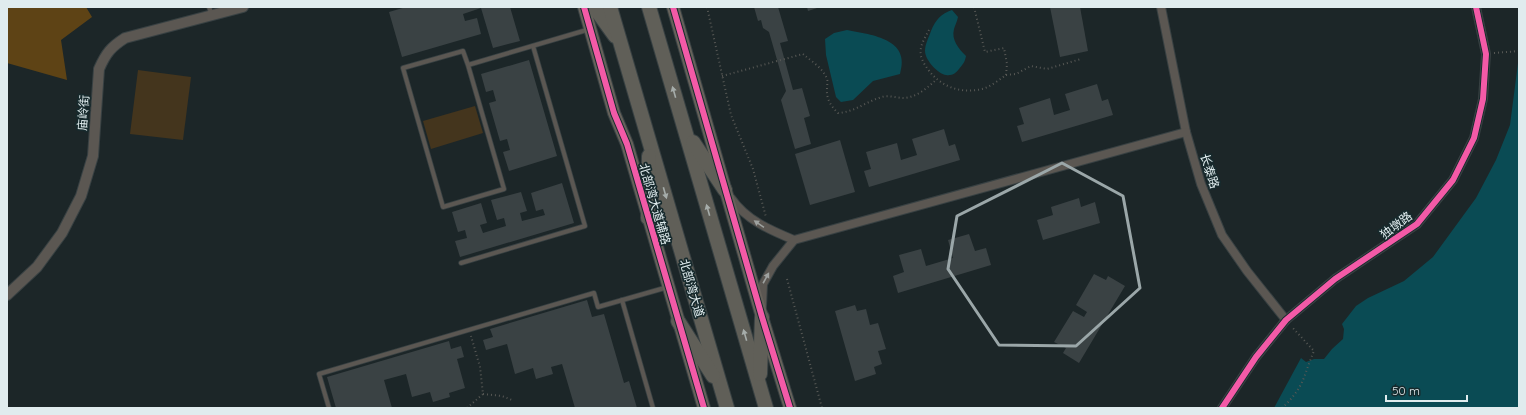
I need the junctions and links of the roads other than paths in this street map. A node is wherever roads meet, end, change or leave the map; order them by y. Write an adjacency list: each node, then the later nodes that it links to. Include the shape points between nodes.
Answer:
1 (242, 7): 9 (street, 庙岭街)
2 (584, 7): 10 (main road, 北部湾大道辅路)
3 (594, 7): 12 (highway)
4 (610, 7): 12 (highway, 北部湾大道)
5 (649, 7): 14 (highway, one-way to 5)
6 (673, 7): 17 (main road)
7 (1161, 7): 15 (street, 长泰路)
8 (1476, 7): 26 (street, 独墩路, via 1486,54 1483,99 1474,138 1453,180 1417,224 1335,279)
9 (211, 11): 22 (street, 庙岭街, via 125,38 105,56 99,69 93,156 80,196 57,239 36,267)
10 (590, 29): 11 (lane); 18 (main road, 北部湾大道辅路)
11 (533, 46): 13 (lane); 20 (lane, via 585,226)
12 (622, 46): 16 (highway, 北部湾大道)
13 (468, 66): 13 (lane, via 504,189 443,207 403,68 463,51)
14 (685, 130): 17 (highway); 27 (highway, one-way to 14)
15 (1186, 132): 19 (street); 26 (street, 长泰路, via 1201,184 1222,235)
16 (650, 142): 18 (highway); 28 (highway, 北部湾大道, one-way to 28)
17 (725, 190): 19 (street, one-way to 17, via 762,226 738,209); 24 (main road)
18 (648, 218): 21 (main road, 北部湾大道辅路)
19 (794, 240): 24 (street, one-way to 19, via 763,284 773,266)
20 (461, 263)
21 (668, 286): 23 (lane); 25 (main road, 北部湾大道辅路)
22 (7, 295)
23 (622, 300): 29 (lane, via 598,307 594,293 319,374); 30 (lane)
24 (762, 317): 27 (highway); 34 (main road)
25 (678, 320): 28 (highway); 31 (main road, 北部湾大道辅路)
26 (1286, 320): 35 (street, 独墩路, via 1256,357)
27 (760, 386): 33 (highway)
28 (723, 391): 32 (highway, 北部湾大道)
29 (329, 408)
30 (653, 408)
31 (704, 408)
32 (728, 408)
33 (766, 408)
34 (790, 408)
35 (1222, 408)

